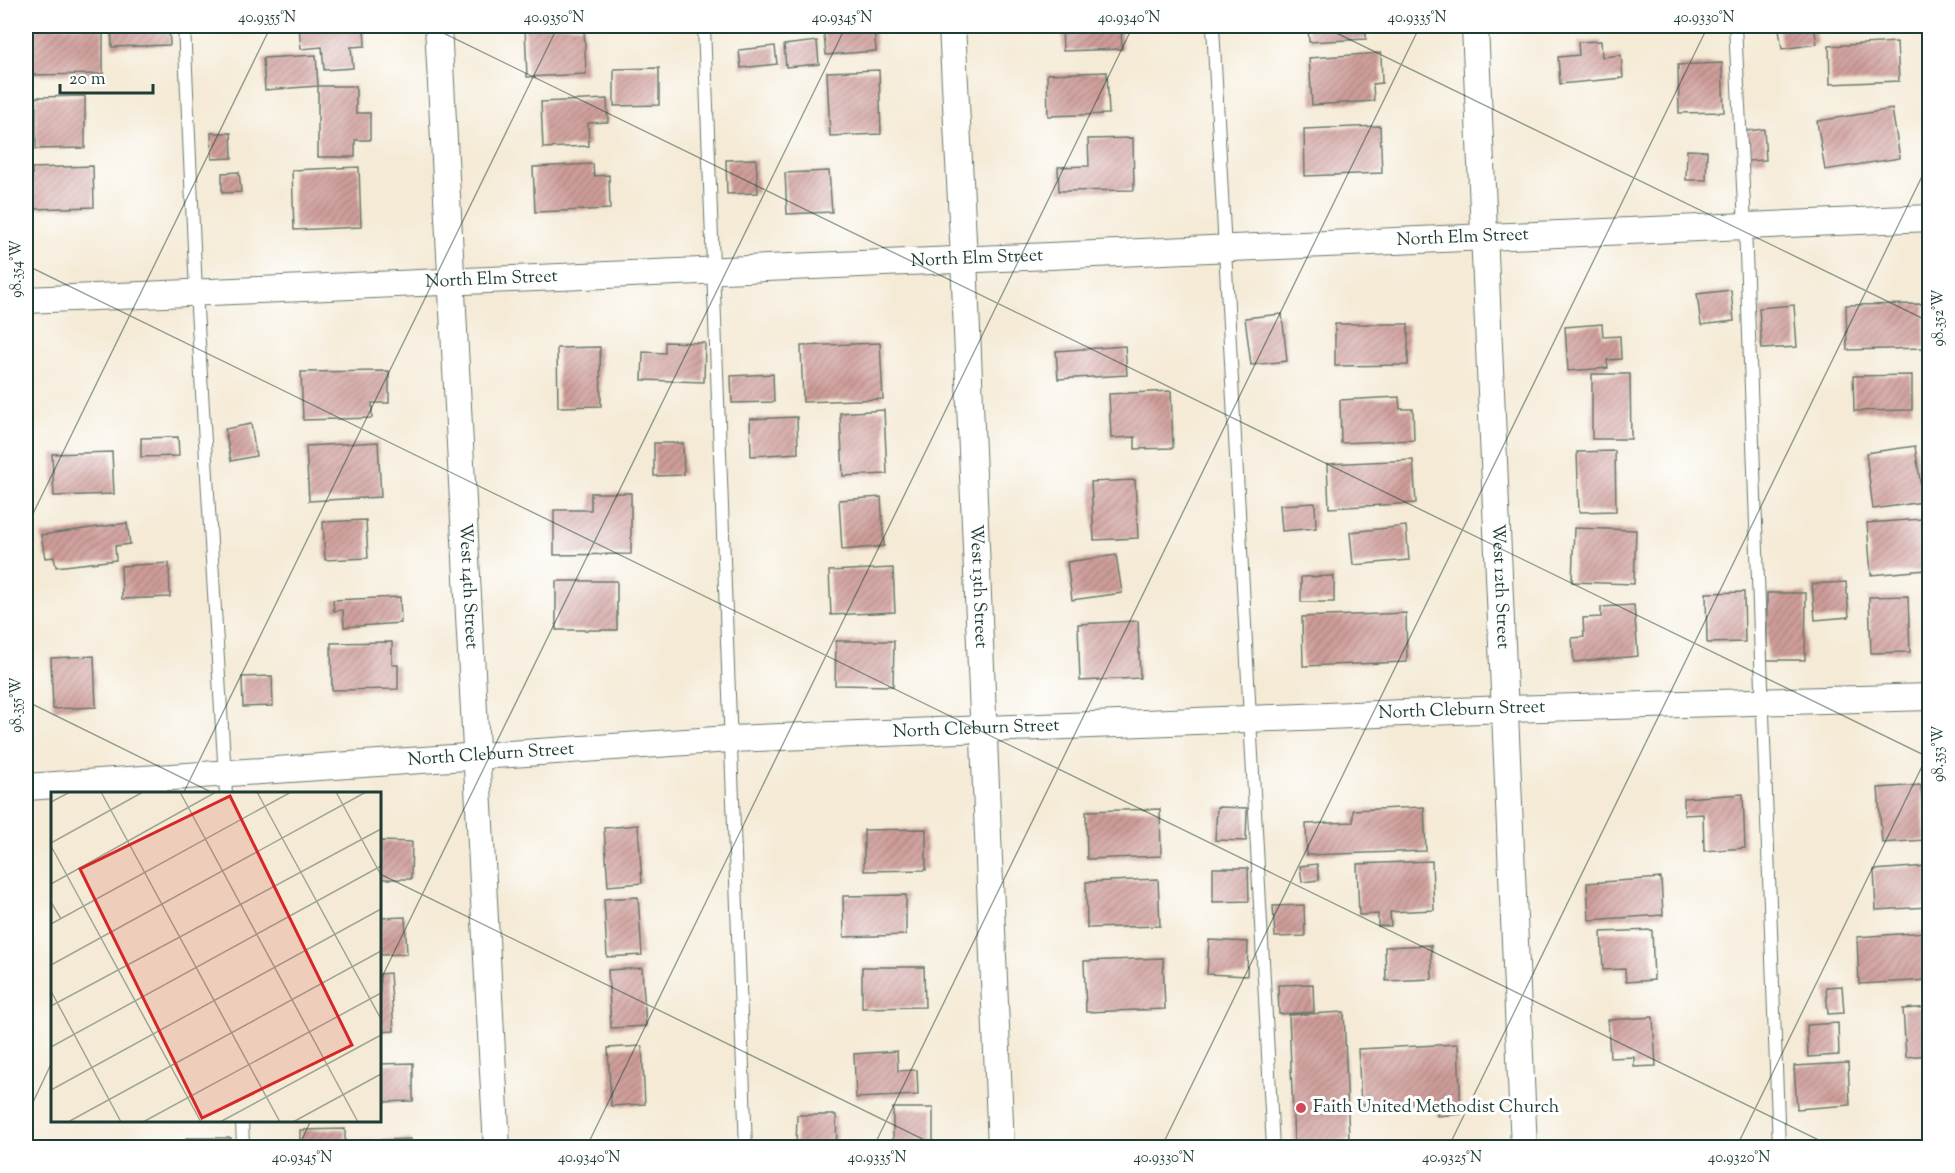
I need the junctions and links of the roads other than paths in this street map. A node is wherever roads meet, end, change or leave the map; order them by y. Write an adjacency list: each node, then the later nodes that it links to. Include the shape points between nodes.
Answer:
1 (184, 26): 15 (lane)
2 (438, 26): 14 (street, West 14th Street)
3 (704, 26): 13 (lane)
4 (952, 26): 12 (street, West 13th Street)
5 (1213, 26): 11 (lane)
6 (1475, 26): 10 (street, West 12th Street)
7 (1735, 26): 9 (lane)
8 (1929, 218): 9 (street, North Elm Street)
9 (1745, 226): 10 (street, North Elm Street); 18 (lane)
10 (1486, 237): 11 (street, North Elm Street); 19 (street, West 12th Street)
11 (1223, 248): 12 (street, North Elm Street); 20 (lane)
12 (964, 259): 13 (street, North Elm Street); 21 (street, West 13th Street)
13 (712, 270): 14 (street, North Elm Street); 22 (lane)
14 (451, 281): 15 (street, North Elm Street); 23 (street, West 14th Street)
15 (196, 292): 16 (street, North Elm Street); 24 (lane)
16 (26, 300)
17 (1929, 698): 18 (street, North Cleburn Street)
18 (1762, 702): 19 (street, North Cleburn Street); 33 (lane)
19 (1506, 709): 20 (street, North Cleburn Street); 32 (street, West 12th Street)
20 (1249, 718): 21 (street, North Cleburn Street); 31 (lane)
21 (984, 729): 22 (street, North Cleburn Street); 30 (street, West 13th Street)
22 (730, 739): 23 (street, North Cleburn Street); 29 (lane)
23 (476, 755): 24 (street, North Cleburn Street); 28 (street, West 14th Street)
24 (226, 783): 25 (street, North Cleburn Street)
25 (26, 787)
26 (242, 1122): 27 (lane)
27 (243, 1148)
28 (497, 1148)
29 (746, 1148)
30 (1001, 1148)
31 (1273, 1148)
32 (1524, 1148)
33 (1779, 1148)

